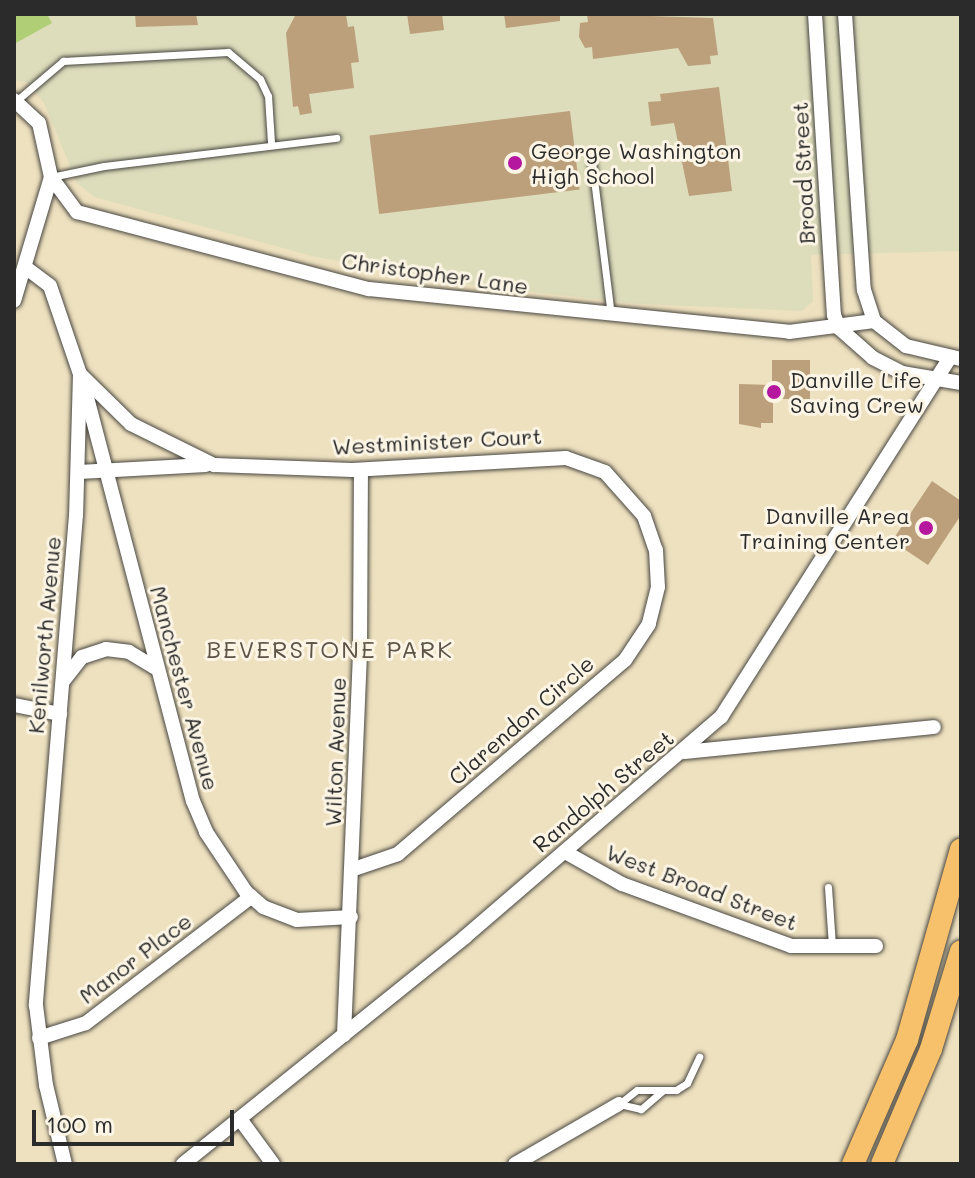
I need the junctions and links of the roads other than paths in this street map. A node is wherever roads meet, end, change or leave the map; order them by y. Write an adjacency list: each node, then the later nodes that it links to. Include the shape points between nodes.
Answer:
1 (815, 14): 12 (street, Broad Street)
2 (845, 14): 11 (street, via 864,290)
3 (15, 101): 5 (lane, via 63,61 228,52 260,79 268,96); 7 (street, via 39,123)
4 (336, 138): 5 (lane)
5 (271, 143): 7 (lane)
6 (592, 163): 10 (lane)
7 (51, 177): 8 (street); 10 (street, Christopher Lane, via 77,212 326,280 425,297)
8 (25, 267): 9 (street); 14 (street, Kenilworth Avenue, via 50,286)
9 (14, 301)
10 (611, 317): 12 (street, Christopher Lane, via 789,332)
11 (874, 321): 12 (street, Christopher Lane); 13 (street, via 906,346)
12 (839, 328): 15 (street, via 873,358)
13 (955, 359): 15 (street, Randolph Street)
14 (80, 374): 17 (street, Westminister Court, via 131,424); 18 (street, Manchester Avenue); 20 (street, Kenilworth Avenue)
15 (935, 381): 16 (street); 27 (street, Randolph Street, via 746,684 721,717)
16 (961, 383)
17 (214, 465): 18 (street, Westminister Court); 19 (street, Westminister Court)
18 (104, 470): 20 (street, Westminister Court); 22 (street, Manchester Avenue)
19 (361, 470): 21 (street, Westminister Court, via 545,455 586,464 631,496 651,533); 30 (street, Wilton Avenue)
20 (79, 472): 23 (street, Kenilworth Avenue)
21 (656, 558): 30 (street, Clarendon Circle, via 652,616 625,660 398,854)
22 (157, 669): 23 (street, via 129,652 106,649 82,657); 32 (street, Manchester Avenue, via 193,801 220,857)
23 (63, 682): 25 (street, Kenilworth Avenue)
24 (14, 705): 25 (street)
25 (60, 714): 38 (street, Kenilworth Avenue, via 36,1005)
26 (934, 727): 27 (street)
27 (683, 752): 29 (street, Randolph Street)
28 (961, 849): 47 (main road, via 907,1040)
29 (565, 852): 35 (street, West Broad Street, via 606,877 706,916 791,946); 37 (street, Randolph Street)
30 (354, 869): 33 (street, Wilton Avenue)
31 (828, 887): 35 (lane)
32 (251, 897): 33 (street, Manchester Avenue, via 297,920); 38 (street, Manor Place, via 86,1023)
33 (351, 917): 37 (street, Wilton Avenue)
34 (876, 946): 35 (street, West Broad Street)
35 (832, 949)
36 (961, 951): 48 (main road, via 931,1049)
37 (344, 1035): 42 (street, Randolph Street)
38 (39, 1038): 43 (street, Kenilworth Avenue)
39 (699, 1057): 40 (lane, via 687,1083)
40 (662, 1091): 41 (lane, via 637,1090); 41 (lane, via 641,1109)
41 (619, 1104): 46 (street)
42 (240, 1119): 44 (street, Randolph Street); 45 (street)
43 (65, 1164)
44 (183, 1164)
45 (273, 1164)
46 (515, 1164)
47 (853, 1164)
48 (882, 1164)

